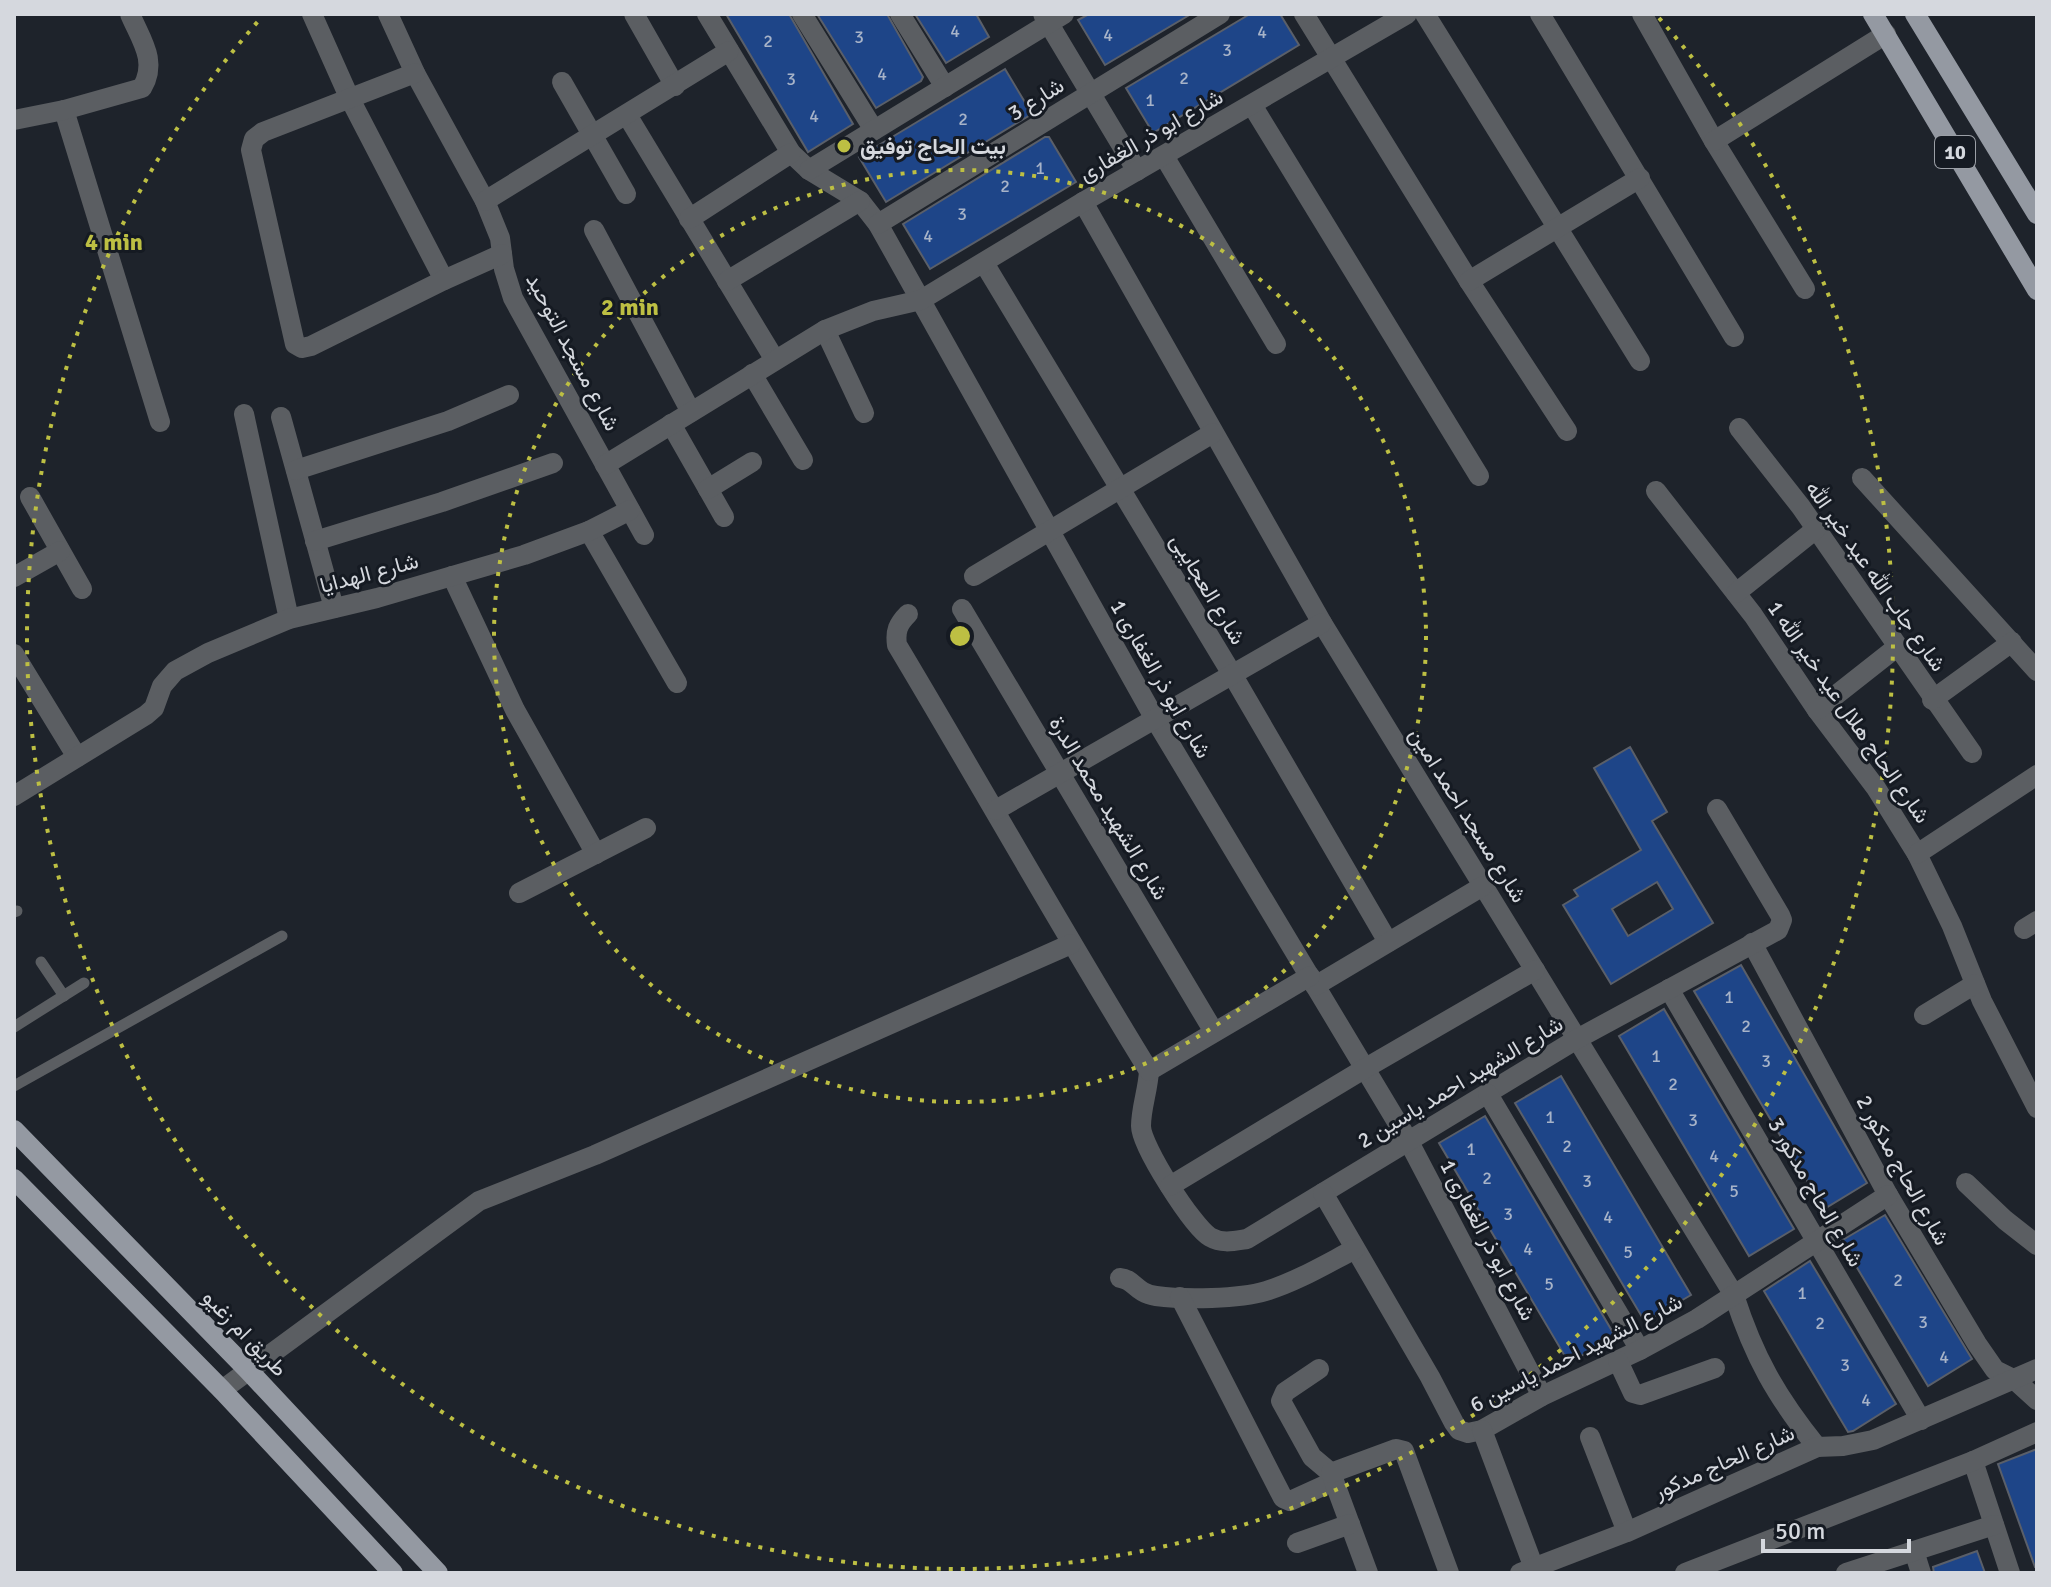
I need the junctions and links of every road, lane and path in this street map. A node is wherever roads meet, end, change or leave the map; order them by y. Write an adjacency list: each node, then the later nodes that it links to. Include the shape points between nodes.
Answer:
1 (130, 14): 27 (street, via 149,58 150,75 142,88)
2 (312, 14): 25 (street)
3 (388, 14): 20 (street, شارع مسجد التوحيد)
4 (634, 14): 22 (street)
5 (707, 14): 18 (street, شارع ابو ذر الغفارى 1)
6 (802, 14): 30 (street)
7 (900, 14): 23 (street)
8 (1220, 14): 24 (street, شارع 3)
9 (1304, 14): 19 (street)
10 (1407, 14): 19 (street, شارع ابو ذر الغفارى)
11 (1425, 14): 45 (street)
12 (1540, 14): 37 (street)
13 (1642, 14): 32 (street)
14 (1873, 14): 17 (main road, 10)
15 (1915, 14): 42 (main road, 10)
16 (1052, 17): 23 (street); 24 (street)
17 (1886, 34): 32 (street); 53 (main road, 10)
18 (729, 51): 22 (street); 33 (street, شارع ابو ذر الغفارى 1)
19 (1331, 58): 26 (street, شارع ابو ذر الغفارى); 51 (street)
20 (415, 73): 25 (street); 39 (street, شارع مسجد التوحيد)
21 (562, 82): 31 (street)
22 (675, 86): 28 (street)
23 (945, 87): 30 (street)
24 (1090, 93): 36 (street); 44 (street, شارع 3)
25 (349, 97): 49 (street); 49 (street, via 263,132 251,150 295,344 311,346)
26 (1252, 105): 34 (street, شارع ابو ذر الغفارى); 76 (street)
27 (64, 110): 29 (street); 66 (street)
28 (627, 115): 31 (street); 43 (street)
29 (14, 120)
30 (874, 130): 35 (street)
31 (592, 136): 38 (street); 39 (street)
32 (1714, 141): 52 (street)
33 (791, 153): 35 (street, شارع ابو ذر الغفارى 1); 43 (street)
34 (1164, 156): 36 (street, شارع ابو ذر الغفارى); 57 (street)
35 (809, 170): 40 (street, شارع ابو ذر الغفارى 1)
36 (1137, 171): 41 (street, شارع ابو ذر الغفارى)
37 (1640, 178): 45 (street); 56 (street)
38 (626, 194)
39 (485, 201): 47 (street, شارع مسجد التوحيد)
40 (860, 201): 44 (street, شارع ابو ذر الغفارى 1); 50 (street)
41 (1083, 202): 48 (street, شارع ابو ذر الغفارى); 70 (street, شارع مسجد احمد امين)
42 (2035, 205)
43 (689, 219): 50 (street)
44 (878, 224): 54 (street, شارع ابو ذر الغفارى 1)
45 (1557, 228): 51 (street); 59 (street)
46 (594, 230): 62 (street)
47 (502, 254): 49 (street); 74 (street, شارع مسجد التوحيد, via 513,298)
48 (984, 263): 54 (street, شارع ابو ذر الغفارى); 79 (street, شارع العجايبى)
49 (444, 280)
50 (727, 281): 58 (street)
51 (1469, 281): 69 (street)
52 (1805, 289)
53 (2037, 290)
54 (921, 300): 55 (street, شارع ابو ذر الغفارى); 86 (street, شارع ابو ذر الغفارى 1)
55 (825, 330): 58 (street, شارع ابو ذر الغفارى); 63 (street)
56 (1734, 337)
57 (1276, 344)
58 (775, 360): 60 (street, شارع ابو ذر الغفارى)
59 (1640, 361)
60 (752, 374): 62 (street, شارع ابو ذر الغفارى); 71 (street)
61 (509, 395): 75 (street, via 448,421)
62 (691, 412): 67 (street, شارع ابو ذر الغفارى)
63 (864, 413)
64 (244, 414): 98 (street)
65 (281, 417): 75 (street)
66 (160, 422)
67 (671, 424): 74 (street, شارع ابو ذر الغفارى); 78 (street)
68 (1739, 428): 84 (street, شارع جاب الله عيد خير الله)
69 (1567, 431)
70 (1213, 433): 79 (street); 99 (street, شارع مسجد احمد امين)
71 (803, 460)
72 (752, 462): 78 (street)
73 (553, 463): 88 (street)
74 (605, 465): 82 (street, شارع مسجد التوحيد)
75 (296, 470): 88 (street)
76 (1479, 476)
77 (1862, 478): 100 (street, شارع جاب الله عيد خير الله)
78 (708, 489): 83 (street)
79 (1120, 489): 86 (street); 104 (street, شارع العجايبى)
80 (1656, 491): 94 (street, شارع الحاج هلال عيد خير الله 1)
81 (30, 497): 89 (street)
82 (630, 510): 85 (street, شارع الهدايا); 87 (street, شارع مسجد التوحيد)
83 (724, 517)
84 (1816, 529): 94 (street); 101 (street, شارع جاب الله عيد خير الله)
85 (589, 531): 90 (street, شارع الهدايا); 105 (street)
86 (1050, 531): 91 (street); 108 (street, شارع ابو ذر الغفارى 1)
87 (644, 535)
88 (315, 541): 95 (street)
89 (60, 551): 92 (street); 93 (street)
90 (452, 576): 95 (street, شارع الهدايا); 117 (street, via 515,710)
91 (974, 576)
92 (14, 577)
93 (82, 589)
94 (1736, 593): 107 (street, شارع الحاج هلال عيد خير الله 1)
95 (334, 608): 98 (street, شارع الهدايا)
96 (962, 609): 111 (street, شارع الشهيد محمد الدرة)
97 (908, 614): 115 (street, via 895,633 897,645)
98 (289, 619): 110 (street, شارع الهدايا, via 175,671 154,708)
99 (1322, 623): 104 (street); 119 (street, شارع مسجد احمد امين)
100 (2012, 642): 103 (street, شارع جاب الله عيد خير الله); 106 (street)
101 (1897, 647): 106 (street, شارع جاب الله عيد خير الله); 107 (street)
102 (14, 654): 110 (street)
103 (2037, 671)
104 (1232, 674): 108 (street); 122 (street, شارع العجايبى)
105 (677, 683)
106 (1932, 700): 109 (street, شارع جاب الله عيد خير الله)
107 (1817, 710): 118 (street, شارع الحاج هلال عيد خير الله 1)
108 (1155, 719): 111 (street); 127 (street, شارع ابو ذر الغفارى 1)
109 (1972, 753)
110 (77, 757): 113 (street)
111 (1060, 774): 115 (street); 134 (street, شارع الشهيد محمد الدرة)
112 (2036, 777): 118 (street)
113 (14, 796)
114 (1717, 809): 123 (street, شارع الشهيد احمد ياسين 2, via 1782,920 1778,930)
115 (996, 810): 124 (street)
116 (646, 828): 117 (street)
117 (596, 854): 120 (street)
118 (1917, 854): 129 (street, شارع الحاج هلال عيد خير الله 1)
119 (1483, 886): 122 (street); 126 (street, شارع مسجد احمد امين)
120 (519, 893)
121 (282, 936): 138 (lane)
122 (1388, 942): 127 (street)
123 (1752, 943): 130 (street, شارع الشهيد احمد ياسين 2); 147 (street, شارع الحاج مدكور 2)
124 (1071, 944): 137 (street); 159 (street, via 479,1201)
125 (41, 962): 131 (lane)
126 (1535, 970): 135 (street, شارع مسجد احمد امين); 136 (street)
127 (1312, 981): 134 (street); 136 (street, شارع ابو ذر الغفارى 1)
128 (84, 983): 131 (lane)
129 (1975, 984): 132 (street); 140 (street, شارع الحاج هلال عيد خير الله 1)
130 (1669, 989): 135 (street, شارع الشهيد احمد ياسين 2); 148 (street, شارع الحاج مدكور 3)
131 (64, 996): 133 (lane)
132 (1924, 1015)
133 (14, 1027)
134 (1214, 1032): 137 (street)
135 (1577, 1039): 139 (street, شارع الشهيد احمد ياسين 2); 152 (street, شارع مسجد احمد امين)
136 (1364, 1069): 142 (street, شارع ابو ذر الغفارى 1); 145 (street)
137 (1149, 1071): 145 (street, شارع الشهيد احمد ياسين 2, via 1140,1129)
138 (14, 1086)
139 (1488, 1094): 142 (street, شارع الشهيد احمد ياسين 2); 154 (street)
140 (2037, 1108)
141 (14, 1130): 159 (main road, طريق ام زغيو)
142 (1409, 1142): 146 (street, شارع الشهيد احمد ياسين 2); 162 (street, شارع ابو ذر الغفارى 1)
143 (14, 1179): 161 (main road)
144 (1966, 1183): 149 (street)
145 (1170, 1186): 146 (street, شارع الشهيد احمد ياسين 2, via 1209,1236 1226,1242 1247,1239)
146 (1323, 1193): 150 (street, شارع الشهيد احمد ياسين 6)
147 (1888, 1195): 148 (street, شارع الشهيد احمد ياسين 6); 160 (street, شارع الحاج مدكور 2, via 1977,1344 1995,1370)
148 (1817, 1241): 152 (street, شارع الشهيد احمد ياسين 6); 164 (street, شارع الحاج مدكور 3)
149 (2037, 1245)
150 (1355, 1249): 153 (street, via 1263,1292); 165 (street, شارع الشهيد احمد ياسين 6, via 1454,1423 1468,1433)
151 (1120, 1278): 153 (street, via 1140,1293)
152 (1734, 1295): 154 (street, شارع الشهيد احمد ياسين 6); 168 (street, شارع مسجد احمد امين, via 1761,1367)
153 (1180, 1297): 170 (street, via 1283,1498 1290,1501)
154 (1640, 1350): 155 (street, شارع الشهيد احمد ياسين 6)
155 (1618, 1361): 156 (street, via 1633,1393 1640,1395); 162 (street, شارع الشهيد احمد ياسين 6)
156 (1715, 1368)
157 (1319, 1369): 170 (street, via 1285,1392 1281,1401 1312,1457)
158 (2037, 1369): 160 (street, شارع الحاج مدكور)
159 (248, 1370): 161 (street); 178 (main road, طريق ام زغيو)
160 (2015, 1380): 163 (street, شارع الحاج مدكور 2); 164 (street, شارع الحاج مدكور)
161 (222, 1390): 177 (main road)
162 (1542, 1396): 165 (street, شارع الشهيد احمد ياسين 6)
163 (2037, 1400)
164 (1921, 1420): 168 (street, شارع الحاج مدكور, via 1873,1440)
165 (1482, 1430): 176 (street)
166 (2037, 1432): 169 (street)
167 (1590, 1437): 173 (street)
168 (1817, 1447): 173 (street, شارع الحاج مدكور)
169 (1973, 1461): 172 (street); 181 (street)
170 (1333, 1477): 171 (street); 180 (street, via 1396,1449 1404,1451)
171 (1350, 1524): 174 (street); 179 (street)
172 (1994, 1525): 175 (street); 184 (street)
173 (1627, 1532): 176 (street, شارع الحاج مدكور)
174 (1297, 1543)
175 (1914, 1551): 182 (street); 183 (street)
176 (1527, 1570)
177 (393, 1573)
178 (438, 1573)
179 (1368, 1573)
180 (1449, 1573)
181 (1685, 1573)
182 (1846, 1573)
183 (1921, 1573)
184 (2010, 1573)

